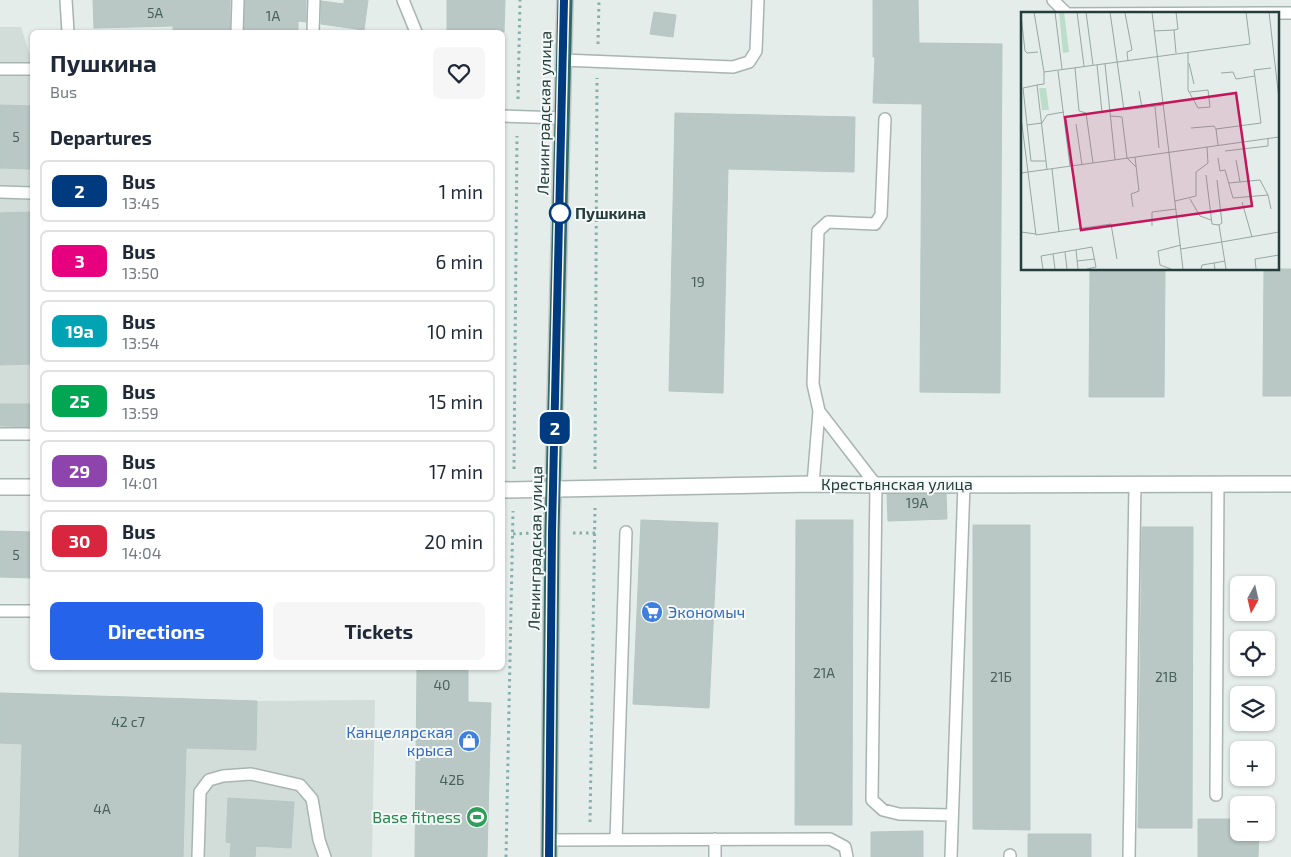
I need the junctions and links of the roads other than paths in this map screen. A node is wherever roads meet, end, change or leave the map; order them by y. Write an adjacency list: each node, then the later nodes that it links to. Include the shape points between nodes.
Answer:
1 (66, 0): 11 (lane)
2 (238, 0): 12 (lane)
3 (314, 0): 13 (lane)
4 (403, 0): 14 (lane)
5 (564, 0): 15 (highway, Ленинградская улица)
6 (758, 0): 15 (lane, via 756,51 749,62 733,67)
7 (1053, 0): 8 (lane)
8 (1065, 12)
9 (1278, 12): 10 (lane)
10 (1291, 12)
11 (68, 30)
12 (237, 30)
13 (313, 30)
14 (415, 30)
15 (563, 60): 19 (highway, Ленинградская улица)
16 (0, 68): 17 (lane)
17 (30, 69)
18 (505, 116): 19 (lane)
19 (562, 118): 35 (highway, Ленинградская улица)
20 (885, 119): 23 (lane, via 882,214 875,224 828,222 818,231 813,384)
21 (0, 192): 22 (lane)
22 (30, 193)
23 (819, 412): 26 (lane); 31 (lane)
24 (0, 434): 25 (lane)
25 (30, 434)
26 (813, 484): 31 (street, Крестьянская улица); 35 (street, Крестьянская улица)
27 (964, 484): 28 (street, Крестьянская улица); 31 (street, Крестьянская улица); 40 (lane)
28 (1135, 484): 29 (street, Крестьянская улица); 50 (lane)
29 (1218, 484): 30 (street, Крестьянская улица); 39 (lane)
30 (1291, 484)
31 (876, 485): 40 (lane, via 872,800 883,810 899,814)
32 (0, 487): 33 (street)
33 (30, 487)
34 (508, 490): 35 (street, Крестьянская улица)
35 (554, 490): 42 (highway, Ленинградская улица)
36 (626, 532): 43 (lane)
37 (0, 611): 38 (lane)
38 (30, 611)
39 (1216, 794)
40 (952, 815): 49 (lane)
41 (715, 839): 43 (lane); 47 (lane); 48 (lane, via 830,839 844,847)
42 (550, 840): 43 (lane); 46 (highway, Ленинградская улица)
43 (616, 840)
44 (198, 857): 45 (lane, via 200,792 209,780 251,774 300,785 312,799)
45 (325, 857)
46 (549, 857)
47 (715, 857)
48 (847, 857)
49 (951, 857)
50 (1129, 857)

